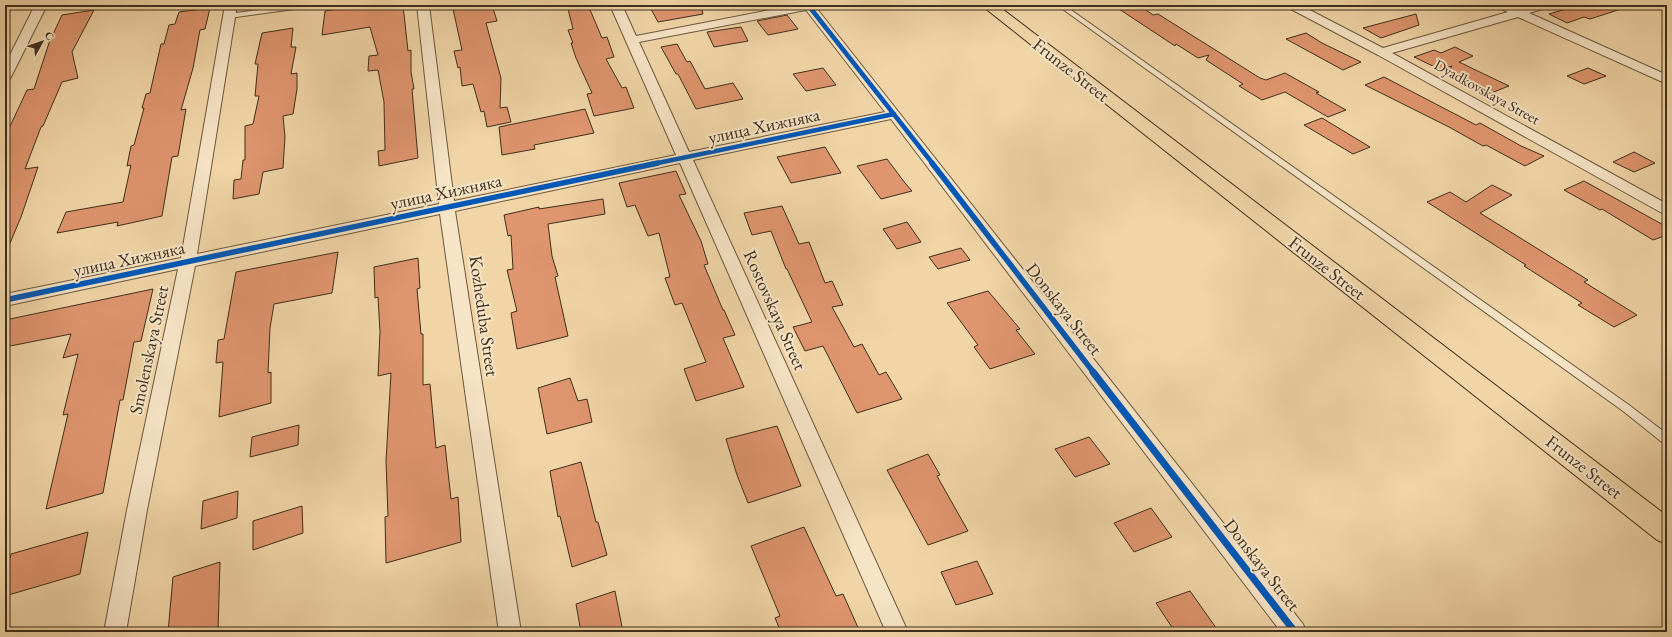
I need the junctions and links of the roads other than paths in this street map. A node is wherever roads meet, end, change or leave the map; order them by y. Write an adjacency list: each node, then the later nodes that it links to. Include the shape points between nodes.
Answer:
1 (41, 5): 16 (street)
2 (309, 5): 12 (lane)
3 (425, 5): 20 (street, Kozheduba Street)
4 (616, 5): 14 (street, Rostovskaya Street)
5 (808, 5): 14 (street); 18 (street, Donskaya Street)
6 (1028, 5): 11 (lane)
7 (1060, 5): 24 (lane, via 1626,408)
8 (1291, 5): 15 (street, Dyadkovskaya Street)
9 (1501, 5): 13 (street)
10 (1546, 5): 13 (street)
11 (990, 7): 25 (main road, Frunze Street)
12 (230, 11): 22 (street, Smolenskaya Street)
13 (1519, 13): 15 (street); 17 (street)
14 (631, 40): 19 (street, Rostovskaya Street)
15 (1382, 52): 21 (street, Dyadkovskaya Street)
16 (5, 77)
17 (1667, 80)
18 (894, 114): 19 (street, улица Хижняка); 29 (street, Donskaya Street)
19 (686, 158): 20 (street, улица Хижняка); 28 (street, Rostovskaya Street)
20 (447, 208): 22 (street, улица Хижняка); 27 (street, Kozheduba Street)
21 (1667, 210)
22 (188, 262): 23 (street, улица Хижняка); 26 (street, Smolenskaya Street, via 137,510)
23 (5, 300)
24 (1667, 440)
25 (1667, 532)
26 (115, 632)
27 (510, 632)
28 (897, 632)
29 (1295, 632)

